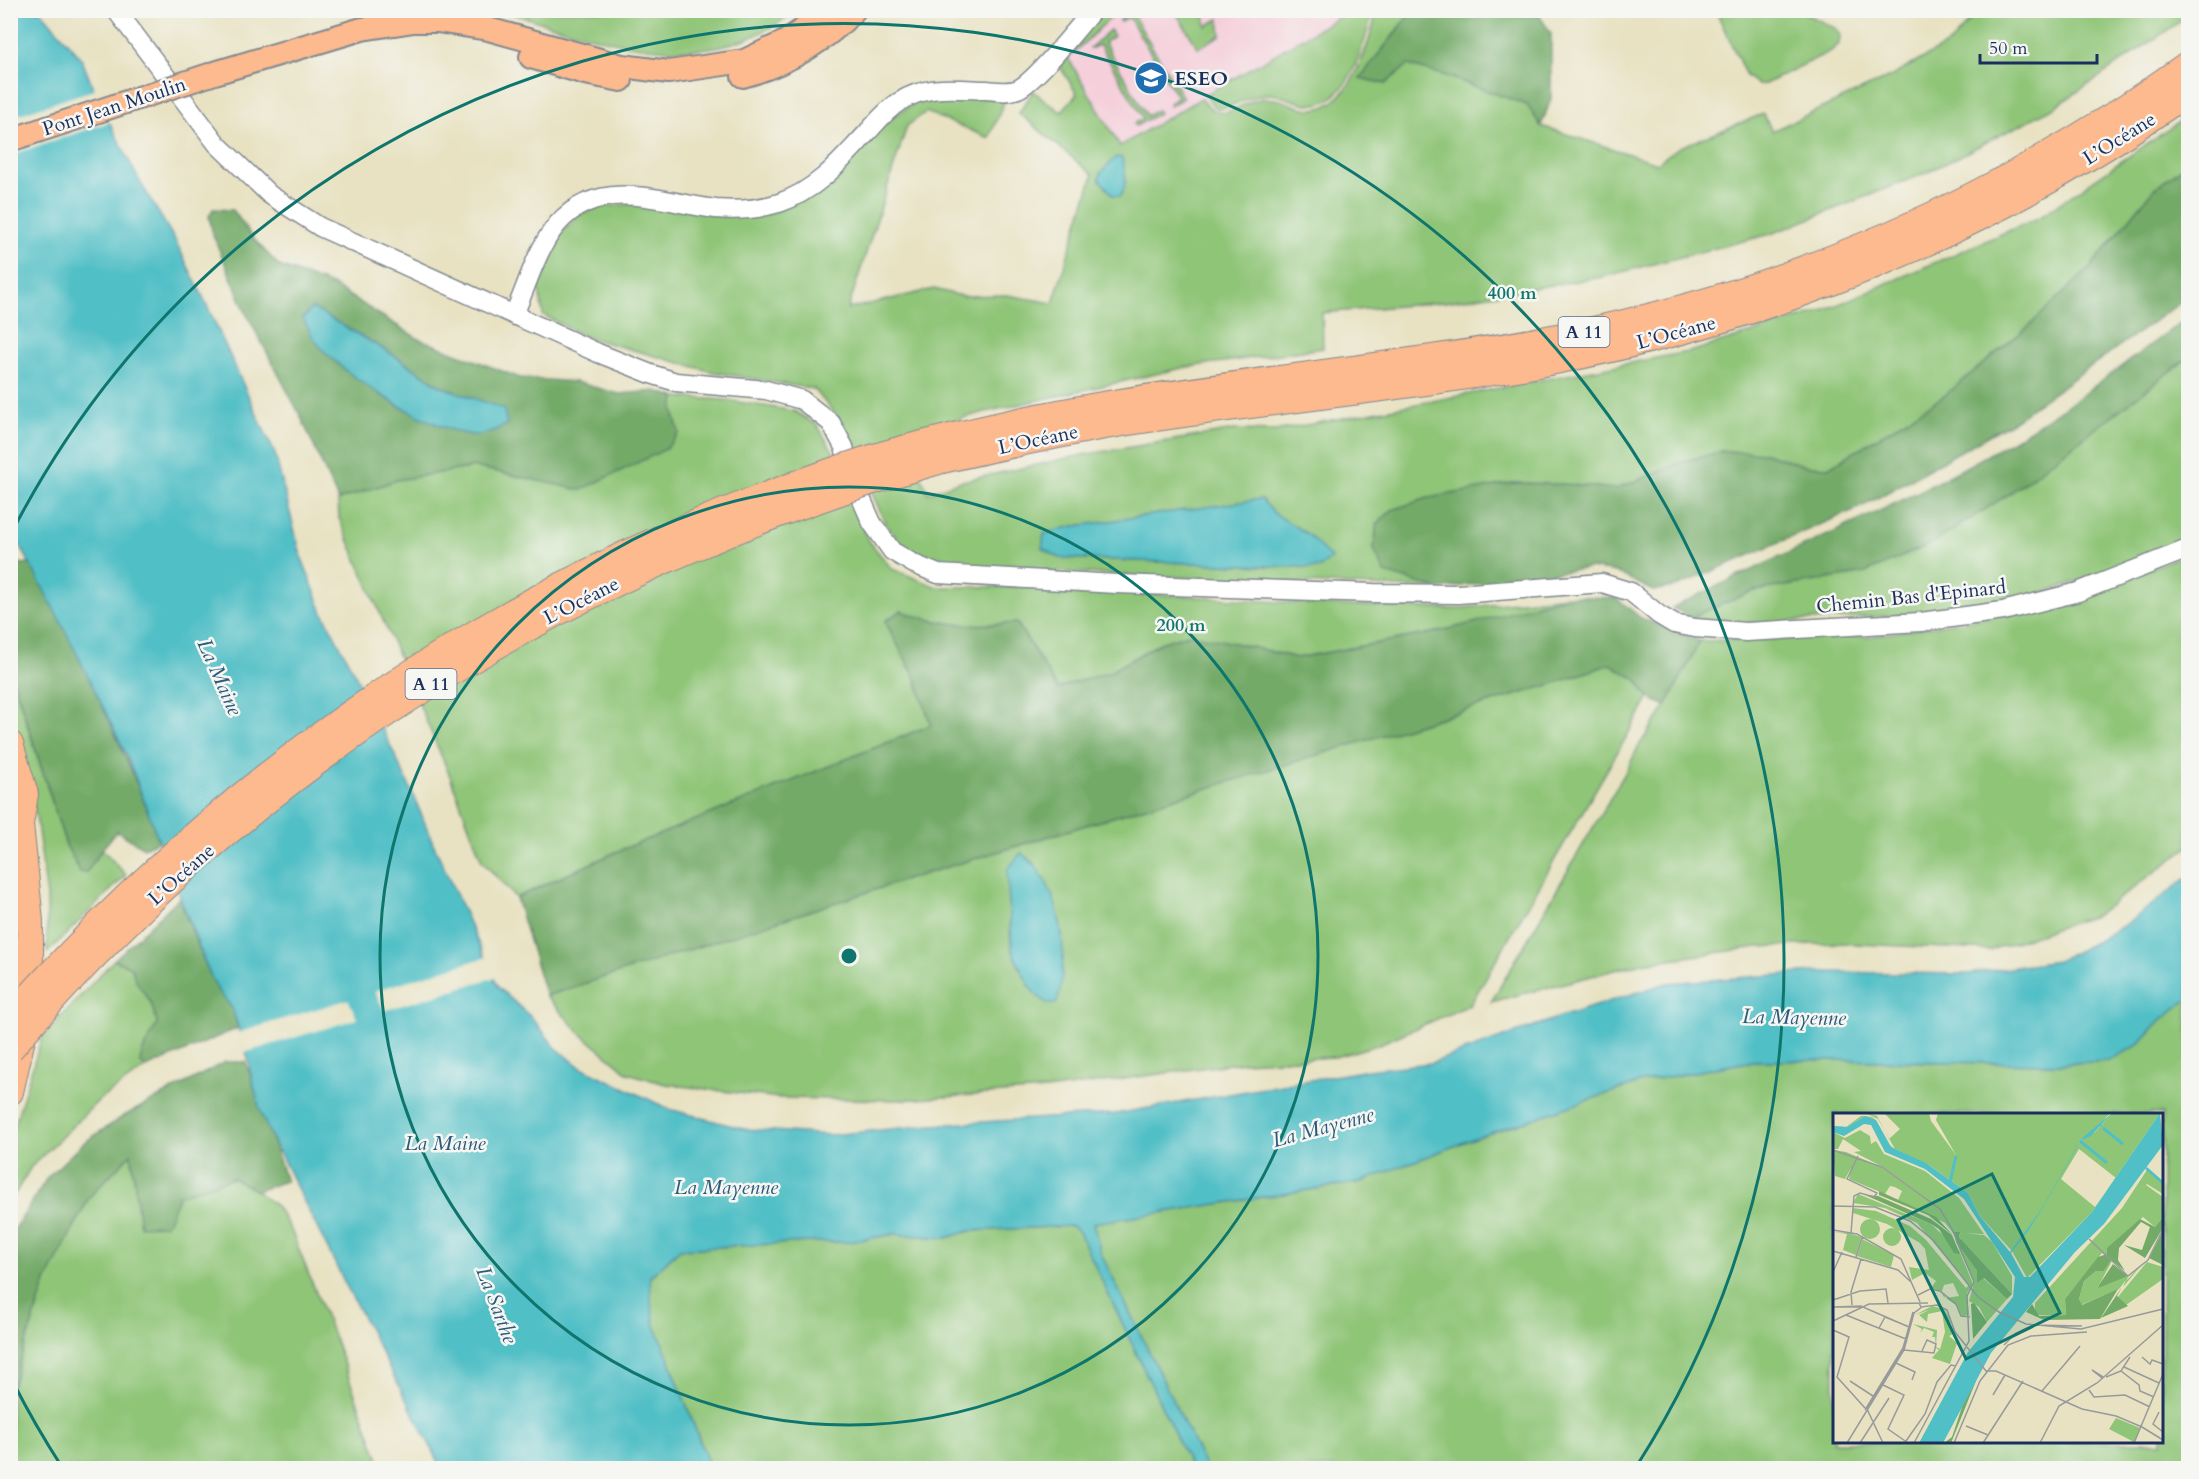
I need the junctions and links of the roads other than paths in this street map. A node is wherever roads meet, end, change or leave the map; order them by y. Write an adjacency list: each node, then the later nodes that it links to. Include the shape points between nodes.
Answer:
1 (116, 10): 9 (street, via 217,144 270,195 320,227)
2 (826, 10): 5 (main road, via 785,42 744,61 669,72 622,66 488,29 426,21)
3 (854, 10): 5 (main road, via 819,42 788,59 745,76 672,85 595,75 434,31)
4 (1093, 10): 9 (street, via 1025,85 1008,91 945,88 910,95 889,109 823,179 779,203 732,210 621,194 585,203 565,216 550,233)
5 (386, 25): 8 (main road, Pont Jean Moulin, bridge, via 218,72)
6 (2188, 64): 10 (highway, L’Océane / A 11, via 2078,138 1995,185 1833,259 1720,298 1569,335 1448,356 1027,418)
7 (2188, 92): 10 (highway, L’Océane / A 11, via 2065,172 1958,229 1827,285 1730,318 1553,361)
8 (10, 140)
9 (515, 316): 11 (street, Chemin Bas d'Epinard, via 668,379 766,390 802,400 831,423 872,523 892,551 938,574 1373,593 1458,594 1602,583 1631,592 1666,620 1684,627 1746,632 1921,622 2002,612 2078,592)
10 (934, 452): 15 (highway, L’Océane / A 11, bridge, via 844,468 652,542 573,579 422,665 312,740 192,835 88,933); 16 (highway, L’Océane / A 11, bridge, via 882,477 720,535 632,574 498,644 393,708 294,778 203,853 114,936)
11 (2188, 549)
12 (10, 744): 14 (highway, via 25,794)
13 (10, 795): 14 (highway)
14 (20, 824): 17 (highway, via 30,921 30,967 28,1012)
15 (10, 1018)
16 (10, 1049)
17 (10, 1092)

